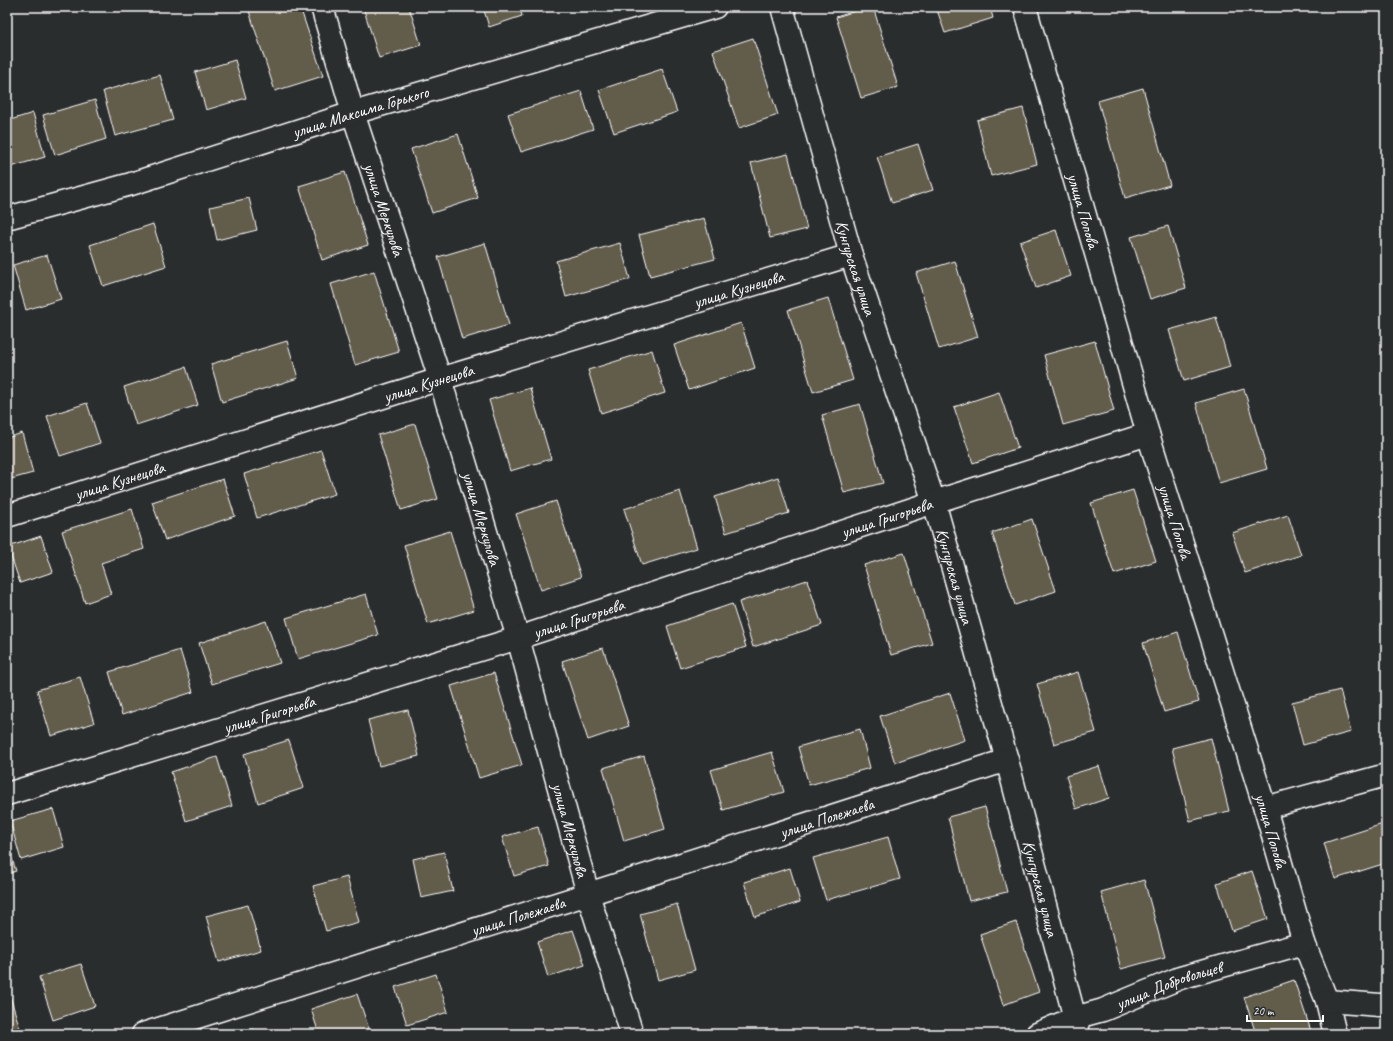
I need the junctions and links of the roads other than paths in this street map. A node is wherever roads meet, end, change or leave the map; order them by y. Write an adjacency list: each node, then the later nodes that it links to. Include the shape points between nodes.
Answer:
1 (322, 7): 5 (street, улица Меркулова)
2 (715, 7): 5 (street, улица Максима Горького)
3 (782, 7): 7 (street, Кунгурская улица)
4 (1025, 7): 9 (street, улица Попова)
5 (353, 114): 6 (street, улица Максима Горького, via 131,184); 8 (street, улица Меркулова)
6 (7, 218)
7 (852, 255): 8 (street, улица Кузнецова); 10 (street, Кунгурская улица)
8 (440, 379): 11 (street, улица Кузнецова); 12 (street, улица Меркулова)
9 (1148, 434): 10 (street, улица Григорьева); 16 (street, улица Попова)
10 (934, 502): 12 (street, улица Григорьева); 13 (street, Кунгурская улица)
11 (7, 516)
12 (518, 638): 15 (street, улица Григорьева); 17 (street, улица Меркулова)
13 (1007, 760): 17 (street, улица Полежаева); 21 (street, Кунгурская улица)
14 (1386, 775): 16 (street)
15 (7, 794)
16 (1265, 808): 18 (street, улица Попова)
17 (588, 894): 22 (street, улица Полежаева); 23 (street, улица Меркулова)
18 (1304, 943): 19 (street, улица Попова); 21 (street, улица Добровольцев, via 1180,978 1102,1010)
19 (1327, 1001): 20 (street, via 1380,1006); 25 (street, улица Попова)
20 (1386, 1004)
21 (1077, 1026): 24 (street, улица Добровольцев)
22 (143, 1034)
23 (632, 1034)
24 (1037, 1034)
25 (1335, 1034)

